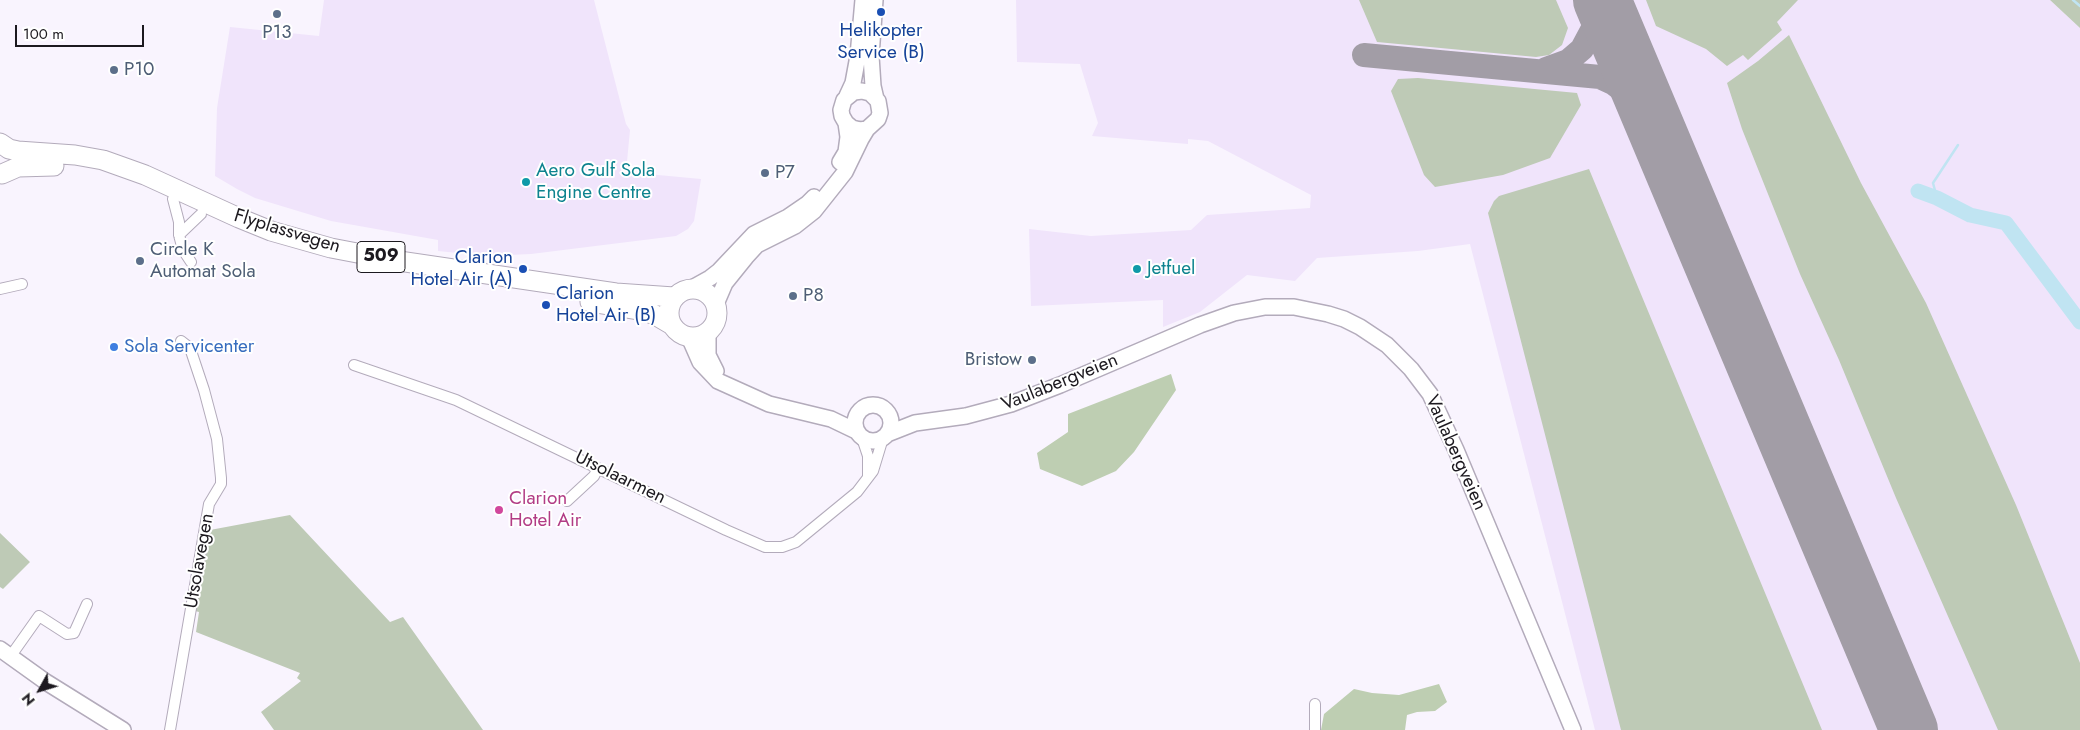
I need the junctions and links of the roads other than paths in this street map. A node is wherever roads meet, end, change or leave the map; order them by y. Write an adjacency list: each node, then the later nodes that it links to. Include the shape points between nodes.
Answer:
1 (864, 0): 3 (main road, via 854,82)
2 (875, 0): 4 (main road, via 871,50 872,86)
3 (847, 96): 4 (main road, via 862,91); 5 (main road, via 841,110)
4 (876, 99): 6 (main road, via 880,107 878,119)
5 (846, 123): 6 (main road, via 852,128); 14 (main road, via 846,152 822,188 788,217 754,234 719,271)
6 (867, 129): 17 (main road, via 845,172 814,211 752,251 725,282)
7 (0, 144): 8 (highway, Flyplassvegen / 509, via 6,157); 16 (highway, Flyplassvegen / 509, via 18,151 103,160 272,231 331,248 616,293)
8 (1, 175): 9 (highway, Flyplassvegen / 509, via 30,165 72,167 119,176)
9 (173, 199): 10 (highway, Flyplassvegen / 509); 11 (street, via 179,222)
10 (201, 214): 11 (street); 18 (highway, Flyplassvegen / 509, via 266,240 364,267 632,309 655,315)
11 (178, 235): 12 (street)
12 (191, 262)
13 (22, 284): 15 (street)
14 (692, 288): 16 (highway, via 682,290); 17 (highway, via 702,290)
15 (0, 289)
16 (674, 297): 18 (highway, via 669,311)
17 (716, 304): 19 (highway, via 717,314)
18 (672, 326): 20 (highway, 509)
19 (708, 332): 20 (highway); 23 (main road, via 708,355 712,366)
20 (688, 337): 23 (main road, via 709,373)
21 (181, 341): 37 (street, Utsolavegen, via 190,348 204,390 217,439 221,484 209,504)
22 (354, 365): 30 (street, Utsolaarmen, via 456,400)
23 (728, 385): 26 (main road, via 769,404)
24 (860, 411): 25 (main road, via 872,406); 26 (main road); 28 (main road, via 855,418)
25 (885, 411): 27 (main road, Vaulabergveien); 29 (main road, via 890,422)
26 (831, 419): 28 (main road)
27 (915, 423): 29 (main road, Vaulabergveien); 39 (main road, Vaulabergveien, via 958,418 1011,404 1200,325 1248,310 1279,306 1311,310 1360,327 1398,355 1430,394)
28 (859, 435): 29 (main road, via 875,441); 31 (street, via 868,456)
29 (885, 436): 31 (street, Utsolaarmen)
30 (598, 468): 31 (street, Utsolaarmen, via 756,544 773,548 796,542 857,492); 32 (street, via 594,476)
31 (868, 477)
32 (567, 501)
33 (87, 604): 34 (street, via 74,633 67,634 39,616)
34 (5, 653): 36 (main road)
35 (1315, 704): 38 (street)
36 (123, 730)
37 (170, 730)
38 (1315, 730)
39 (1573, 730)

